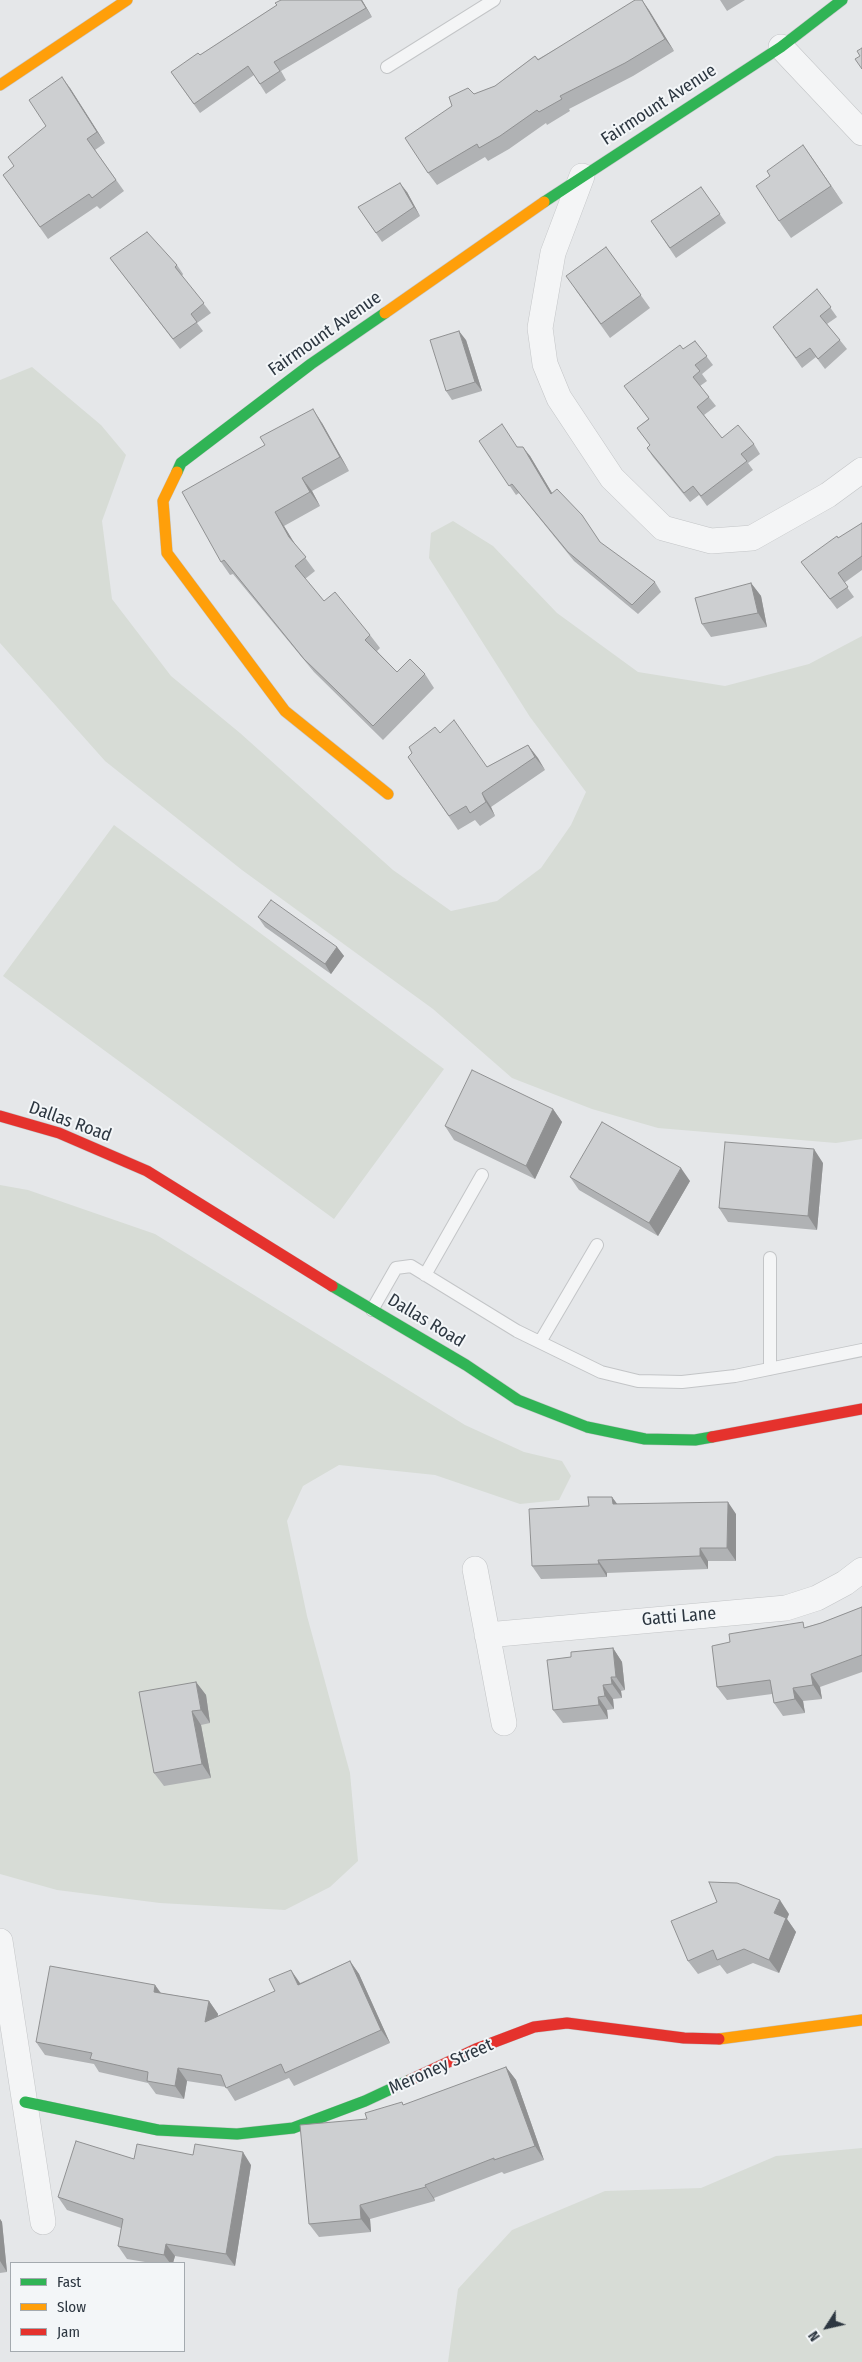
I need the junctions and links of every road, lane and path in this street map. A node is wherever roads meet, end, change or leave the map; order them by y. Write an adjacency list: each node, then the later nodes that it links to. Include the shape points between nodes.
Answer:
1 (127, 0): 6 (street)
2 (494, 0): 5 (lane)
3 (842, 0): 4 (street, Fairmount Avenue)
4 (781, 47): 7 (street); 8 (street, Fairmount Avenue)
5 (388, 67)
6 (0, 84)
7 (862, 133)
8 (582, 176): 9 (street, via 553,253 540,328 545,364 559,398 612,478 663,528 712,541 752,538 828,495); 10 (street, Fairmount Avenue, via 311,364 181,463 163,501 167,553 285,711)
9 (862, 470)
10 (388, 794)
11 (0, 1116): 16 (street, Dallas Road, via 59,1134 148,1171)
12 (482, 1175): 15 (lane)
13 (597, 1244): 17 (lane)
14 (770, 1258): 19 (lane)
15 (425, 1275): 16 (lane, via 411,1266 396,1268); 17 (lane)
16 (372, 1310): 20 (street, Dallas Road, via 466,1365 518,1400 586,1427 635,1437 695,1440)
17 (540, 1342): 19 (lane, via 602,1372 638,1382 682,1382)
18 (862, 1350): 19 (lane)
19 (770, 1369)
20 (862, 1409)
21 (475, 1569): 23 (street)
22 (862, 1570): 23 (street, Gatti Lane, via 817,1598 786,1608)
23 (487, 1635): 24 (street)
24 (504, 1723)
25 (0, 1941): 27 (street)
26 (862, 2020): 27 (street, Meroney Street, via 722,2039 684,2038 567,2023 534,2027 476,2049 366,2101 302,2125 237,2134 158,2130)
27 (25, 2102): 28 (street)
28 (44, 2222)

